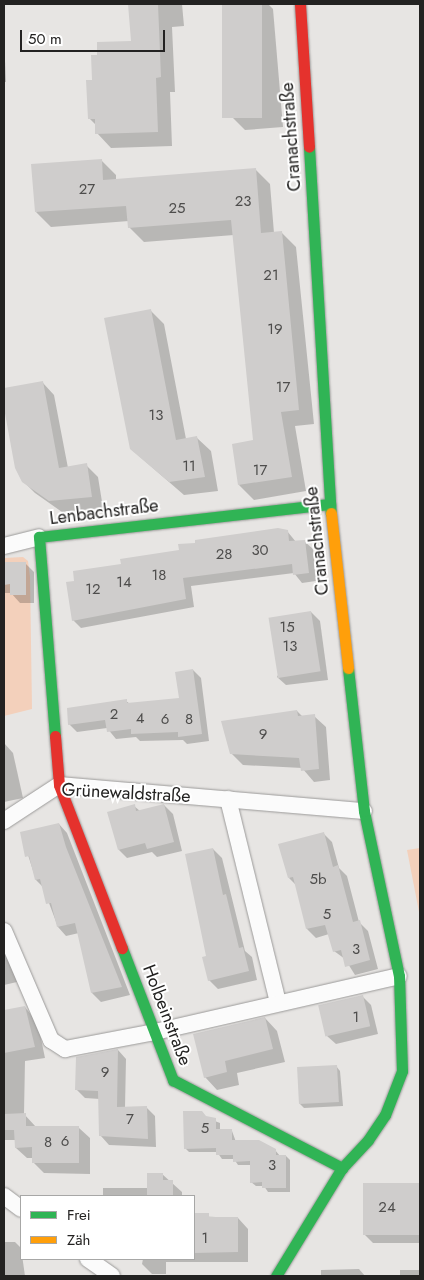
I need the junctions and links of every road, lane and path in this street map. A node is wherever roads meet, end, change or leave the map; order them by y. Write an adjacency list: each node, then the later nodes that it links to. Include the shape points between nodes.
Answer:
1 (300, 4): 2 (street, Cranachstraße)
2 (330, 504): 3 (street, Lenbachstraße); 7 (street, Cranachstraße)
3 (40, 537): 4 (street); 5 (street, Lenbachstraße)
4 (4, 546)
5 (58, 785): 6 (street, Grünewaldstraße); 8 (street, Grünewaldstraße); 12 (street, Holbeinstraße)
6 (228, 799): 7 (street, Grünewaldstraße); 11 (street)
7 (364, 811): 10 (street, Cranachstraße)
8 (4, 821)
9 (4, 931): 12 (street, via 51,1040 65,1049)
10 (399, 976): 11 (street); 13 (street, Cranachstraße, via 402,1071 385,1115 368,1140)
11 (278, 1003): 12 (street)
12 (155, 1032): 13 (street, Holbeinstraße, via 173,1080)
13 (342, 1168): 18 (street)
14 (4, 1196): 15 (street)
15 (20, 1208)
16 (89, 1260): 17 (street)
17 (112, 1276)
18 (276, 1276)

